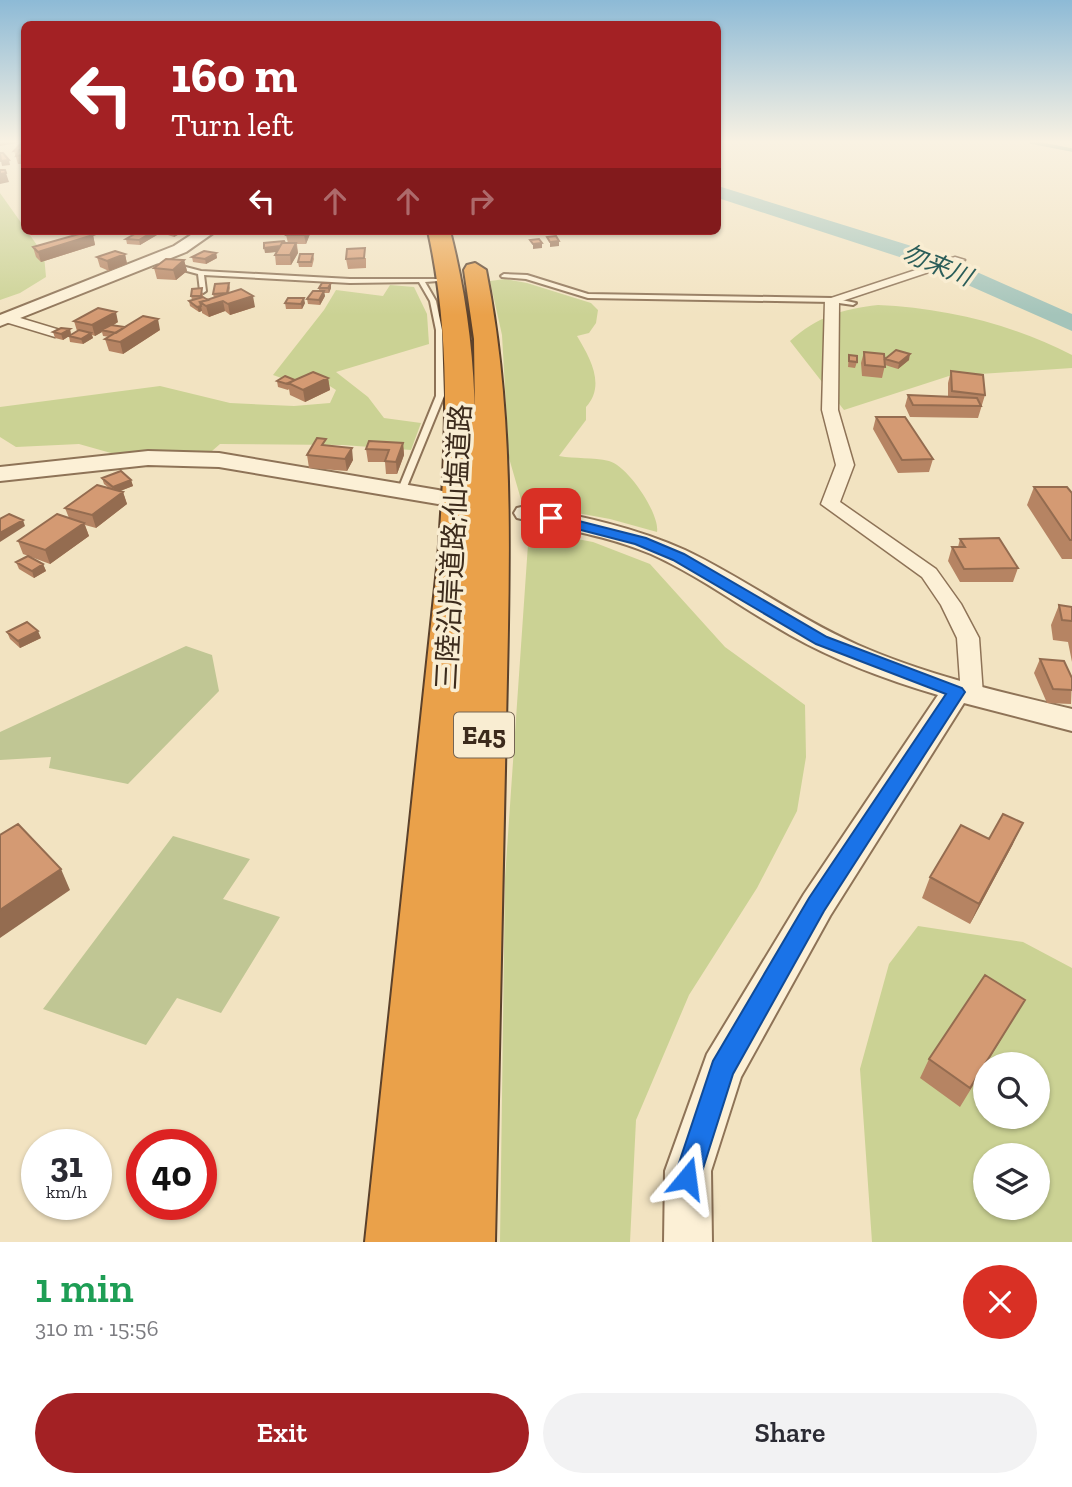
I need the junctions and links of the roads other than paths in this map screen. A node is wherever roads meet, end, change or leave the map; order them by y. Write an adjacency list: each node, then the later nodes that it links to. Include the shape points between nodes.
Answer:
1 (203, 235): 4 (street)
2 (440, 250): 5 (lane, via 350,281); 13 (lane, via 433,301 439,330 440,396); 18 (highway, 三陸沿岸道路;仙塩道路 / E45, via 456,309 461,375 456,559); 19 (highway, 三陸沿岸道路;仙塩道路 / E45, via 477,280 487,339 492,458)
3 (958, 260): 8 (street)
4 (155, 261): 5 (lane); 10 (street)
5 (201, 273): 7 (lane)
6 (504, 276): 8 (lane, via 527,277 588,296)
7 (203, 290)
8 (832, 300): 9 (lane); 16 (street, via 830,410 845,465 830,504 929,573 951,604 968,638)
9 (853, 303)
10 (3, 320): 11 (street)
11 (54, 333)
12 (0, 474): 13 (street, via 183,458 219,460)
13 (401, 492): 14 (street)
14 (438, 497)
15 (526, 513): 16 (street, via 640,541 678,557 822,640)
16 (964, 693): 17 (street); 20 (street, via 817,905 722,1069 688,1171)
17 (1072, 720)
18 (398, 1242)
19 (462, 1242)
20 (688, 1242)

